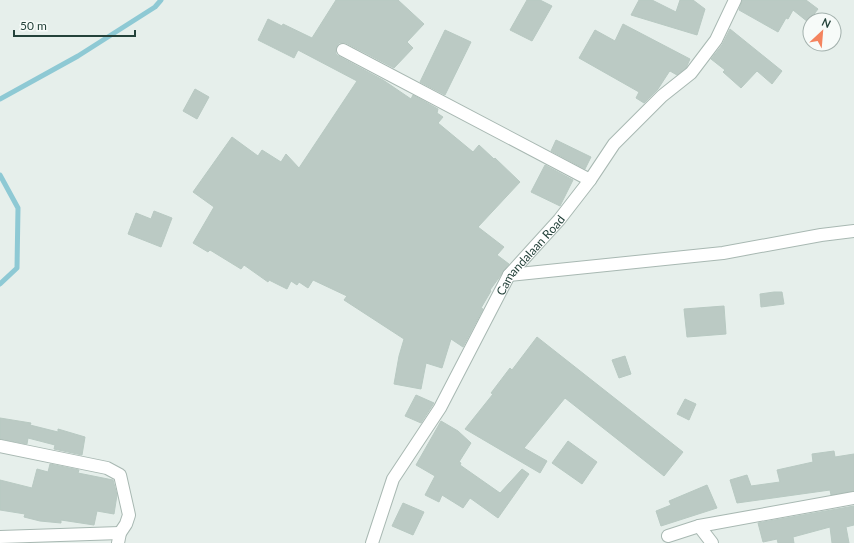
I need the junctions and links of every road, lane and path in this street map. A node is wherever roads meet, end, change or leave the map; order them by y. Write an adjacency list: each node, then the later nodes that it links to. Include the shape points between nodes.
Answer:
1 (735, 0): 3 (street, Camandalaan Road, via 716,40 691,73 662,96 614,144)
2 (343, 50): 3 (street)
3 (590, 180): 5 (street, Camandalaan Road, via 559,220)
4 (854, 231): 5 (street, via 723,254)
5 (510, 275): 12 (street, Camandalaan Road, via 440,408 393,479)
6 (0, 446): 11 (street, via 107,468 120,475 129,515)
7 (854, 498): 8 (street)
8 (699, 526): 9 (street); 13 (street)
9 (668, 536)
10 (0, 537): 11 (street)
11 (119, 538)
12 (372, 543)
13 (712, 543)

